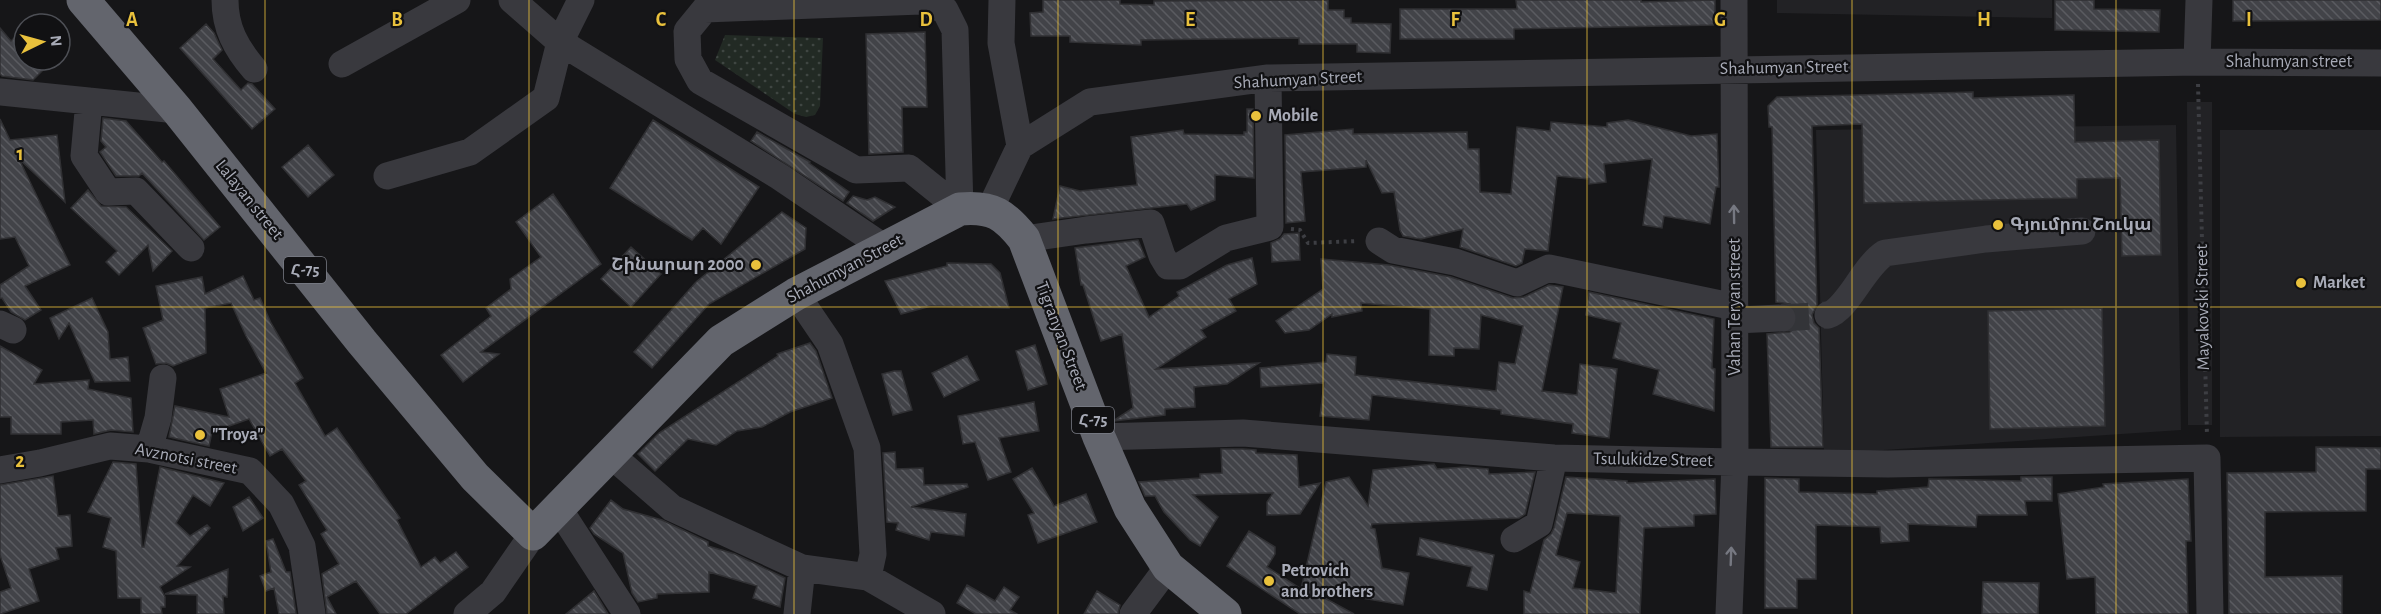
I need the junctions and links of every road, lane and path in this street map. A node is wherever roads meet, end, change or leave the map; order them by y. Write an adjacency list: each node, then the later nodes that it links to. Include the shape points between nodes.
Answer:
1 (83, 0): 18 (highway, Lalayan street / Հ-75)
2 (225, 0): 13 (street, via 229,32)
3 (457, 0): 12 (street)
4 (512, 0): 9 (street)
5 (580, 0): 9 (street)
6 (1002, 0): 19 (street, via 1000,43)
7 (1734, 0): 14 (street, Vahan Teryan street)
8 (2199, 0): 10 (street)
9 (560, 42): 20 (street, via 546,98 470,152); 27 (street, via 780,177)
10 (2197, 62): 11 (street, Shahumyan street); 14 (street, Shahumyan Street); 37 (path, Mayakovski Street)
11 (2381, 63)
12 (342, 64)
13 (254, 69)
14 (1733, 69): 15 (street, Shahumyan Street); 29 (street, Vahan Teryan street, one-way to 14)
15 (1268, 78): 19 (street, Shahumyan Street, via 1090,102); 22 (street)
16 (0, 92): 17 (street)
17 (89, 101): 18 (street); 26 (street, via 84,156 108,192 136,191)
18 (177, 110): 41 (highway, Lalayan street / Հ-75, via 475,477)
19 (1020, 146): 21 (street)
20 (387, 176)
21 (975, 209): 21 (street, via 956,30 945,10 921,1 705,9 687,31 688,59 700,81 856,170 909,168); 24 (highway, Tigranyan Street / Հ-75, via 1009,220); 27 (highway, Shahumyan Street)
22 (1270, 227): 24 (street, via 1226,238 1180,266 1168,266 1151,223); 25 (path, via 1300,230 1308,243)
23 (2082, 231): 30 (street, via 1885,253 1875,260 1839,310)
24 (1024, 239): 33 (highway, Tigranyan Street / Հ-75)
25 (1379, 241): 29 (street, via 1393,250 1455,262 1517,283 1549,268)
26 (191, 248)
27 (885, 248): 28 (highway, Shahumyan Street)
28 (796, 294): 35 (highway, Shahumyan Street, via 722,341); 45 (street, via 830,344 867,448 873,554)
29 (1735, 313): 31 (street); 38 (street, Vahan Teryan street)
30 (1827, 315)
31 (1782, 318)
32 (163, 378): 34 (street)
33 (1099, 437): 36 (street, Tsulukidze Street, via 1243,433); 43 (highway, Tigranyan Street / Հ-75, via 1130,508)
34 (149, 449): 39 (street, Avznotsi street, via 110,446); 46 (street, Avznotsi street, via 250,471 281,504 302,546)
35 (611, 455): 40 (highway, Shahumyan Street); 44 (street, via 672,508)
36 (1554, 458): 38 (street, Tsulukidze Street); 42 (street, via 1539,524)
37 (2207, 458): 38 (street, Tsulukidze Street, via 1888,464); 54 (street)
38 (1735, 462): 53 (street, Vahan Teryan street, one-way to 38)
39 (0, 470)
40 (559, 509): 41 (highway, Shahumyan Street); 48 (street)
41 (533, 534): 47 (street, via 493,592)
42 (1514, 539)
43 (1168, 567): 51 (street); 52 (highway, Tigranyan Street / Հ-75)
44 (802, 568): 45 (street); 49 (street)
45 (867, 577): 50 (street)
46 (312, 614)
47 (467, 614)
48 (627, 614)
49 (797, 614)
50 (932, 614)
51 (1133, 614)
52 (1225, 614)
53 (1730, 614)
54 (2210, 614)

